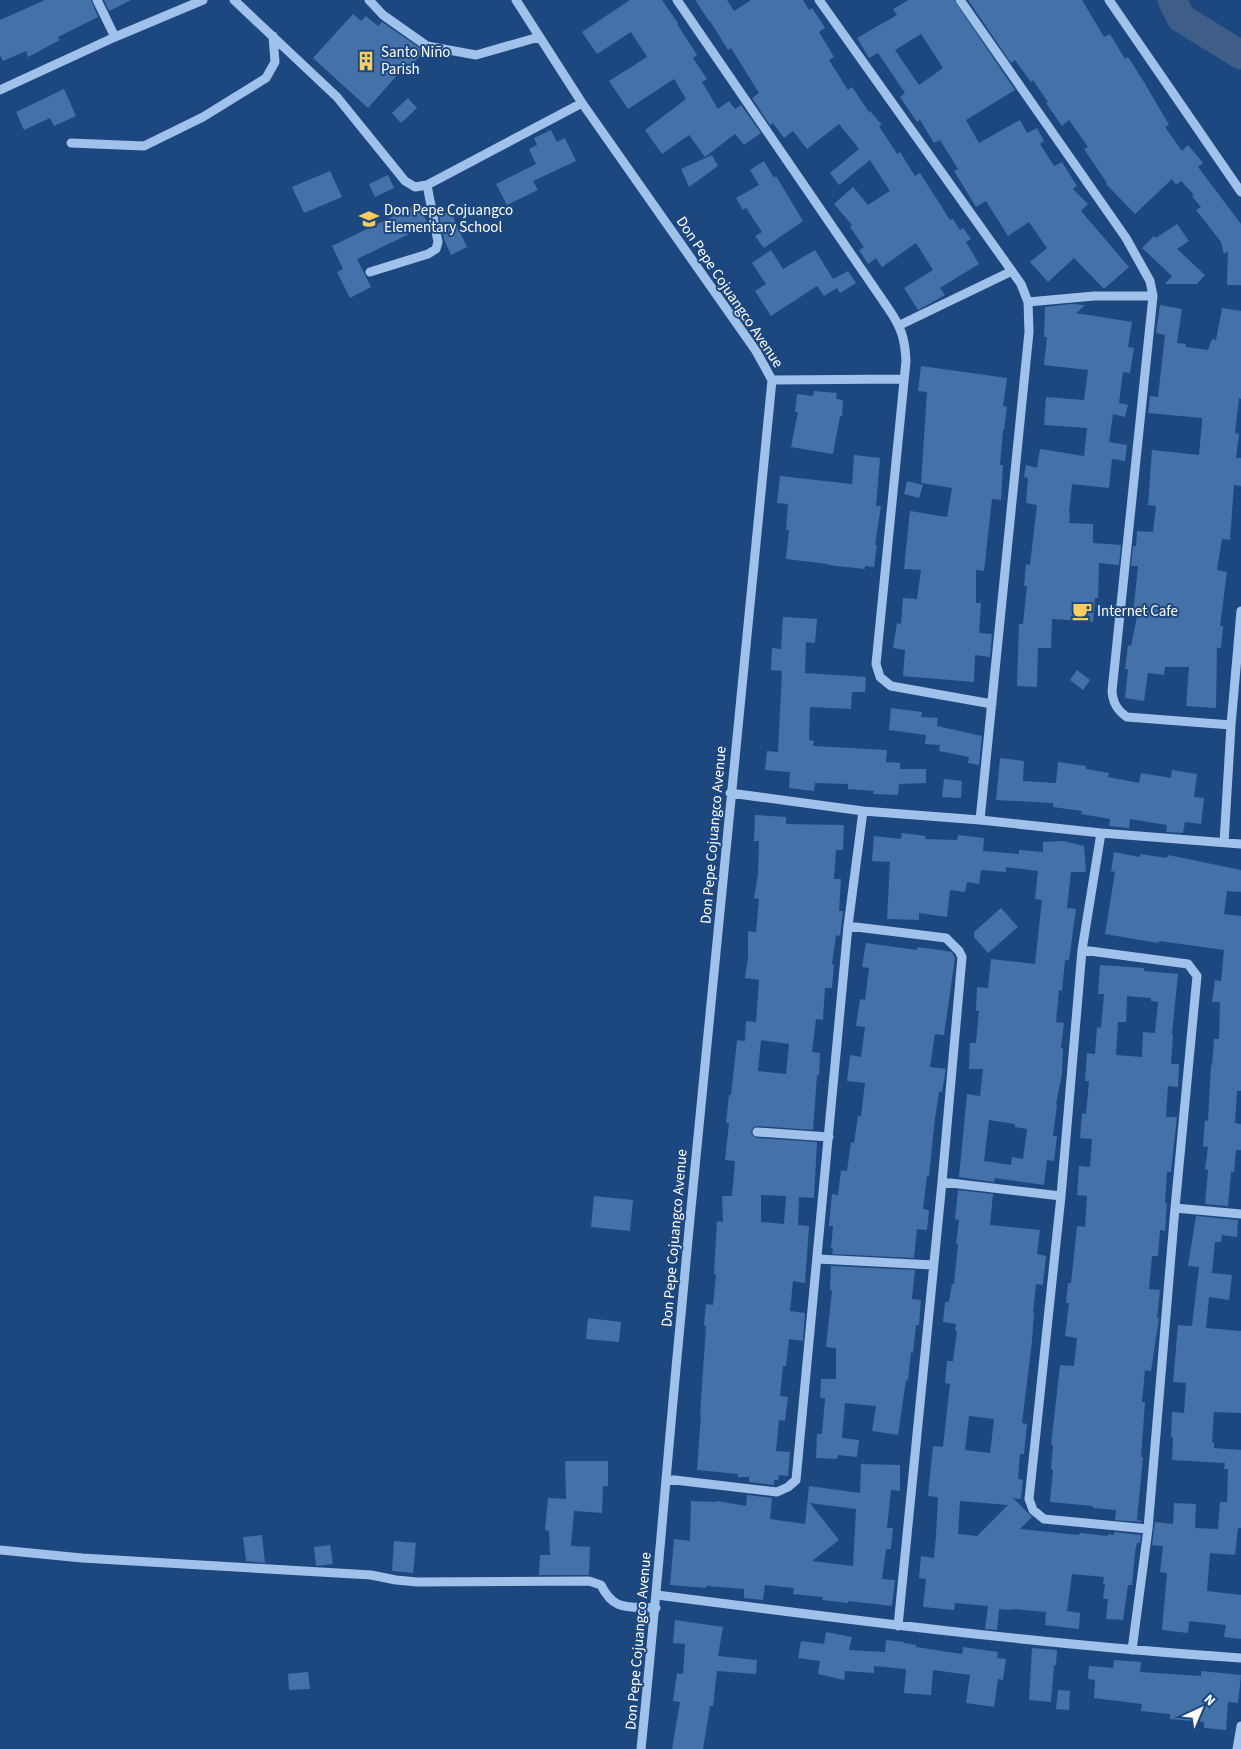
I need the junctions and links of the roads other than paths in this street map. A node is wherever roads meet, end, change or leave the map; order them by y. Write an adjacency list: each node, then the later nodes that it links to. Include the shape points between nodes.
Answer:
1 (97, 0): 11 (street)
2 (203, 0): 11 (street)
3 (234, 0): 10 (street)
4 (368, 0): 12 (street, via 383,15 427,46 476,55)
5 (516, 0): 12 (street, Don Pepe Cojuangco Avenue)
6 (677, 0): 22 (street)
7 (819, 0): 18 (street)
8 (960, 0): 20 (street, via 1126,238 1150,281)
9 (1109, 0): 17 (street)
10 (273, 36): 15 (street, via 274,62 266,78 203,117 144,146); 16 (street, via 337,97 405,180 415,187)
11 (115, 37): 13 (street)
12 (539, 37): 14 (street, Don Pepe Cojuangco Avenue)
13 (0, 90)
14 (582, 103): 16 (street); 24 (street, Don Pepe Cojuangco Avenue, via 756,351)
15 (71, 143)
16 (427, 185): 19 (street, via 438,242 436,249)
17 (1241, 192)
18 (1012, 271): 21 (street); 22 (street)
19 (370, 272)
20 (1153, 296): 21 (street, via 1094,296); 27 (street, via 1113,701 1127,717)
21 (1028, 302): 26 (street, via 1029,332)
22 (900, 325): 23 (street, via 905,342)
23 (903, 379): 24 (street); 26 (street, via 876,664 880,677 891,686)
24 (772, 380): 28 (street, Don Pepe Cojuangco Avenue)
25 (1241, 611): 27 (street)
26 (992, 704): 30 (street)
27 (1231, 725): 32 (street)
28 (730, 793): 29 (street); 44 (street, Don Pepe Cojuangco Avenue)
29 (863, 811): 30 (street); 34 (street)
30 (980, 820): 31 (street)
31 (1101, 833): 32 (street); 35 (street)
32 (1224, 843): 33 (street)
33 (1241, 844)
34 (848, 926): 37 (street); 38 (street, via 946,938 962,958)
35 (1082, 950): 39 (street); 40 (street, via 1188,964 1197,976)
36 (757, 1132): 37 (street)
37 (829, 1137): 42 (street)
38 (942, 1182): 39 (street); 43 (street)
39 (1061, 1196): 45 (street, via 1029,1499 1033,1510 1044,1519)
40 (1175, 1208): 41 (street); 45 (street)
41 (1241, 1214)
42 (818, 1259): 43 (street); 44 (street, via 796,1480 777,1492)
43 (933, 1265): 49 (street)
44 (666, 1479): 47 (street, Don Pepe Cojuangco Avenue)
45 (1148, 1529): 50 (street)
46 (0, 1550): 48 (street, via 371,1575 417,1582 589,1581 601,1585 607,1597 617,1605)
47 (657, 1595): 48 (street, Don Pepe Cojuangco Avenue); 49 (street)
48 (656, 1608): 53 (street, Don Pepe Cojuangco Avenue)
49 (898, 1626): 50 (street)
50 (1132, 1650): 51 (street)
51 (1241, 1658)
52 (1241, 1726): 54 (street)
53 (641, 1749)
54 (1237, 1749)

